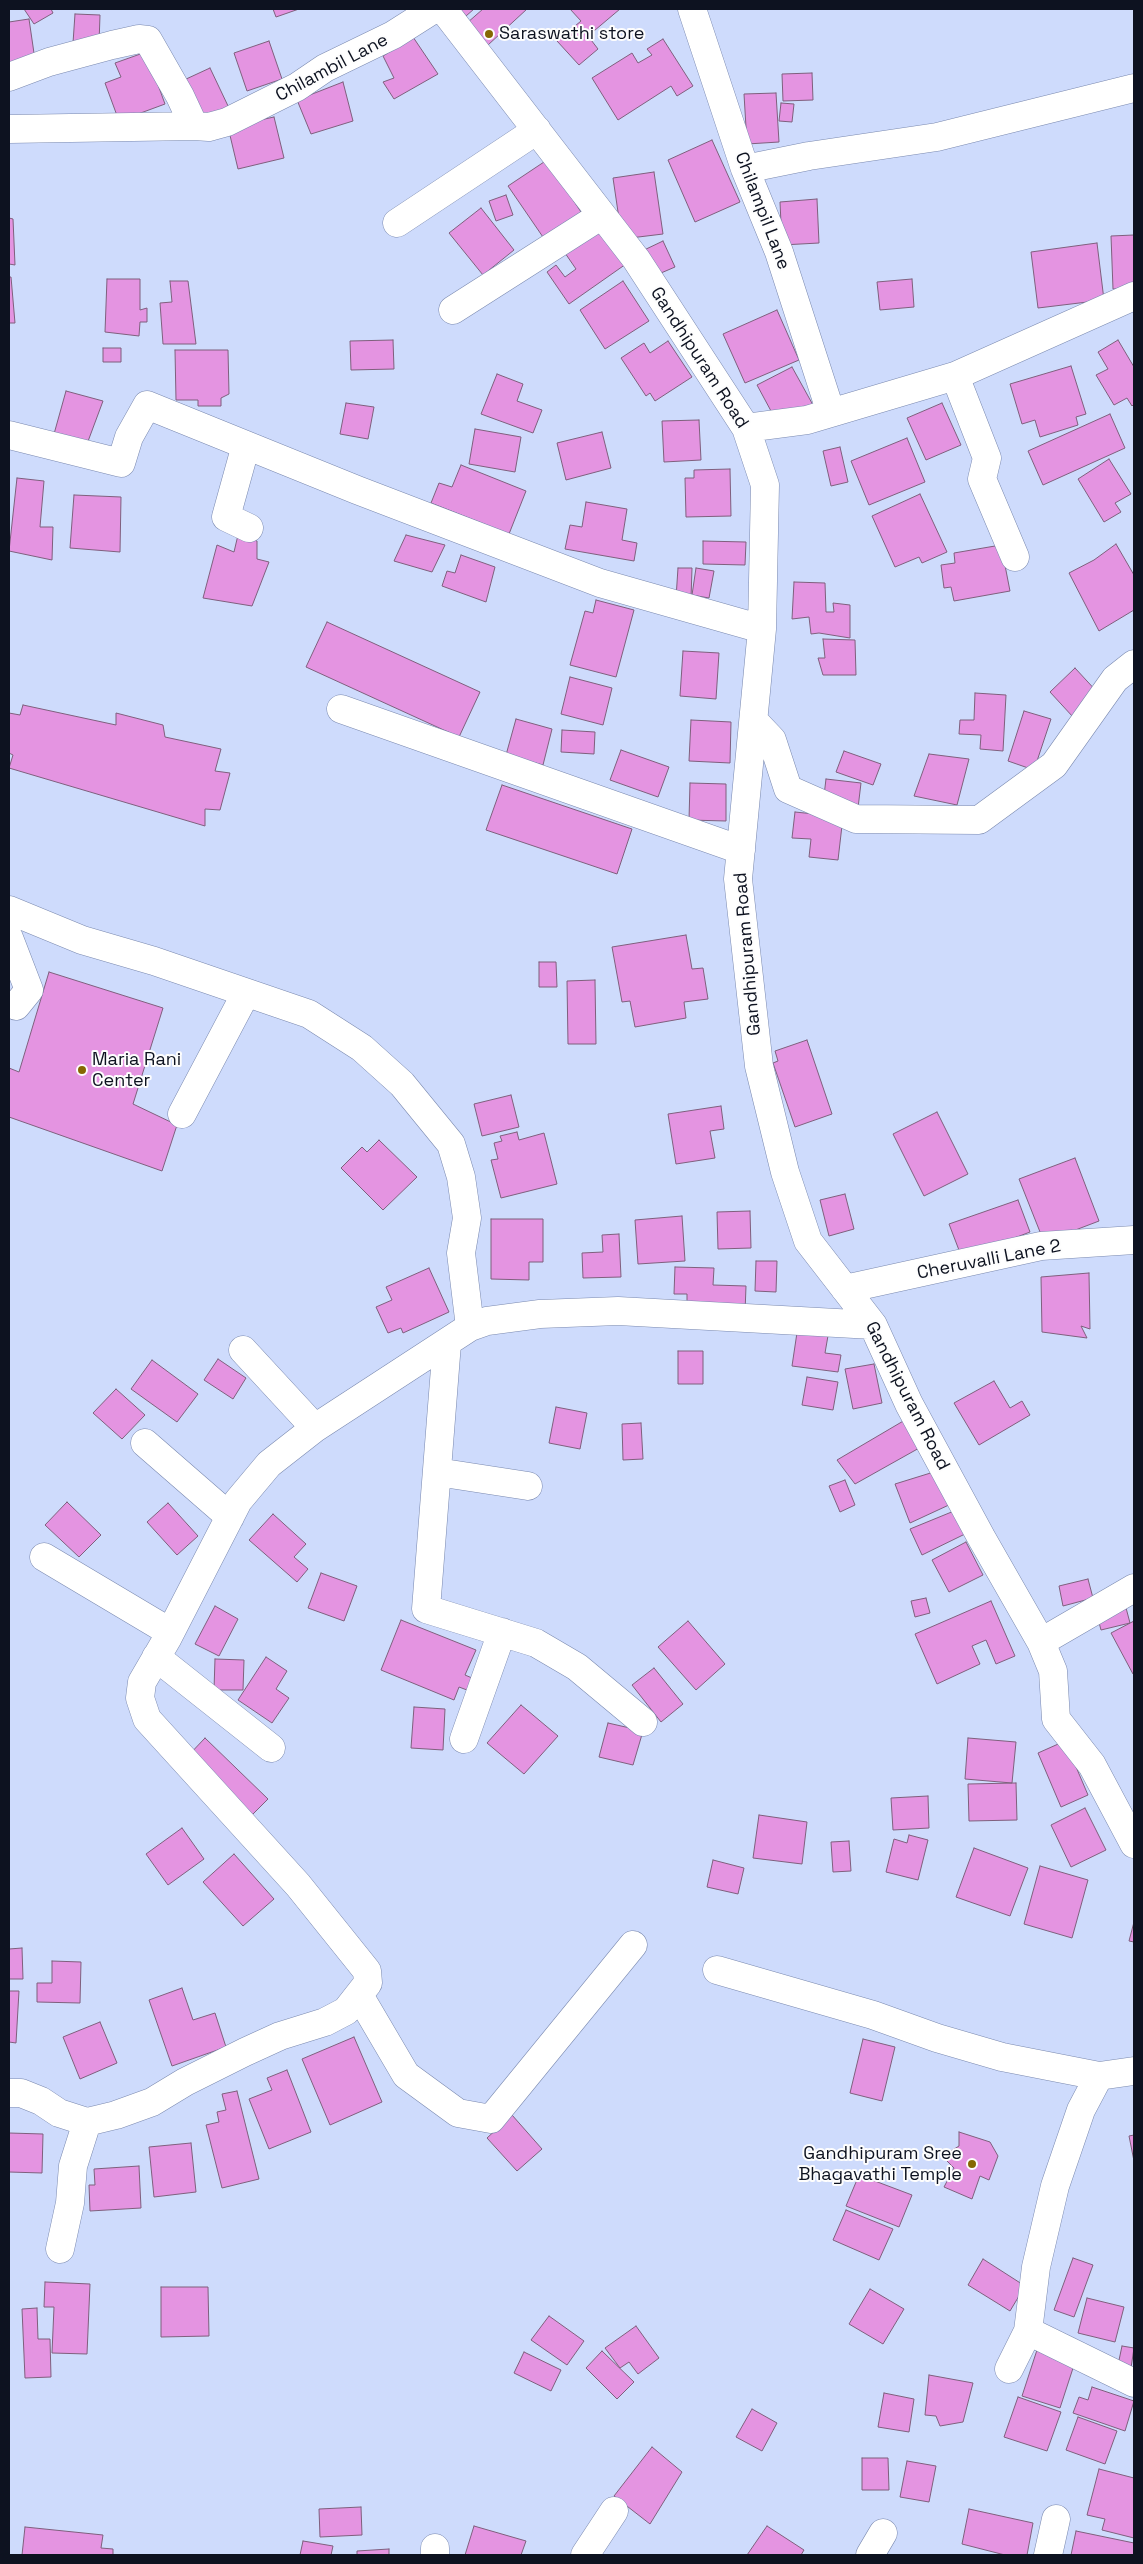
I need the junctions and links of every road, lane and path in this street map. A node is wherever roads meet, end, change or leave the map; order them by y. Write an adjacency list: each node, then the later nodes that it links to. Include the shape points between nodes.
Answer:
1 (434, 9): 6 (street, Chilambil Lane, via 393,35 324,68 297,87 227,122 209,128)
2 (443, 9): 8 (street, Gandhipuram Road)
3 (692, 9): 9 (street, Chilampil Lane)
4 (9, 77): 6 (street, via 48,62 139,39 148,40)
5 (1134, 88): 9 (street, via 937,137)
6 (194, 126): 7 (street, Chilambil Lane)
7 (9, 129)
8 (538, 130): 10 (street, Gandhipuram Road); 11 (street)
9 (745, 169): 15 (street, Chilampil Lane, via 779,252)
10 (602, 215): 13 (street); 16 (street, Gandhipuram Road, via 636,260)
11 (397, 223)
12 (1134, 296): 14 (street)
13 (454, 310)
14 (955, 376): 15 (street); 20 (street, via 987,458 982,479)
15 (831, 413): 16 (street, via 807,420)
16 (746, 428): 21 (street, Gandhipuram Road, via 765,485)
17 (9, 434): 18 (street, via 121,463 129,437 147,405)
18 (246, 445): 19 (street, via 226,517); 21 (street, via 600,584)
19 (249, 528)
20 (1015, 557)
21 (762, 629): 24 (street, Gandhipuram Road)
22 (1134, 664): 24 (street, via 1115,679 1054,765 980,820 856,819 788,789 772,740)
23 (341, 709): 25 (street)
24 (754, 721): 25 (street, Gandhipuram Road)
25 (741, 850): 32 (street, Gandhipuram Road, via 738,879 759,1066 786,1172 808,1241)
26 (9, 910): 28 (street, via 82,940)
27 (9, 938): 29 (street, via 29,990)
28 (246, 993): 30 (street); 34 (street, via 309,1014 362,1048 402,1084 451,1144 461,1177 467,1218 461,1253)
29 (16, 1006)
30 (182, 1114)
31 (1134, 1240): 32 (street, Cheruvalli Lane 2, via 1041,1246)
32 (845, 1289): 33 (street, Gandhipuram Road)
33 (873, 1325): 34 (street, via 618,1311 540,1314 487,1320); 46 (street, Gandhipuram Road, via 914,1412)
34 (470, 1327): 35 (street)
35 (447, 1343): 37 (street); 39 (street)
36 (243, 1350): 37 (street)
37 (315, 1428): 41 (street, via 268,1464 238,1500)
38 (144, 1443): 41 (street)
39 (437, 1472): 40 (street); 45 (street, via 426,1608)
40 (528, 1486)
41 (230, 1517): 44 (street)
42 (44, 1557): 44 (street)
43 (1134, 1588): 46 (street)
44 (170, 1632): 47 (street)
45 (502, 1632): 48 (street, via 536,1643 578,1667); 49 (street)
46 (1041, 1642): 51 (street, Gandhipuram Road, via 1053,1671 1056,1719 1092,1765)
47 (156, 1657): 50 (street); 54 (street, via 142,1682 140,1698 147,1719 298,1884 367,1972 368,1983)
48 (643, 1722)
49 (464, 1739)
50 (271, 1748)
51 (1134, 1844)
52 (633, 1945): 54 (street, via 490,2119 458,2113 406,2075)
53 (718, 1970): 56 (street, via 1002,2057)
54 (359, 1995): 58 (street, via 346,2011 325,2022 280,2036 245,2052 152,2102 116,2116)
55 (1134, 2071): 56 (street)
56 (1099, 2076): 60 (street, via 1081,2110 1055,2186 1036,2267)
57 (9, 2093): 58 (street, via 21,2093 41,2100 59,2112)
58 (87, 2122): 59 (street, via 73,2166 70,2203)
59 (60, 2249)
60 (1028, 2331): 61 (street); 62 (street)
61 (1009, 2369)
62 (1134, 2384)
63 (614, 2511): 65 (street)
64 (1056, 2519): 66 (street)
65 (585, 2555)
66 (1048, 2555)

